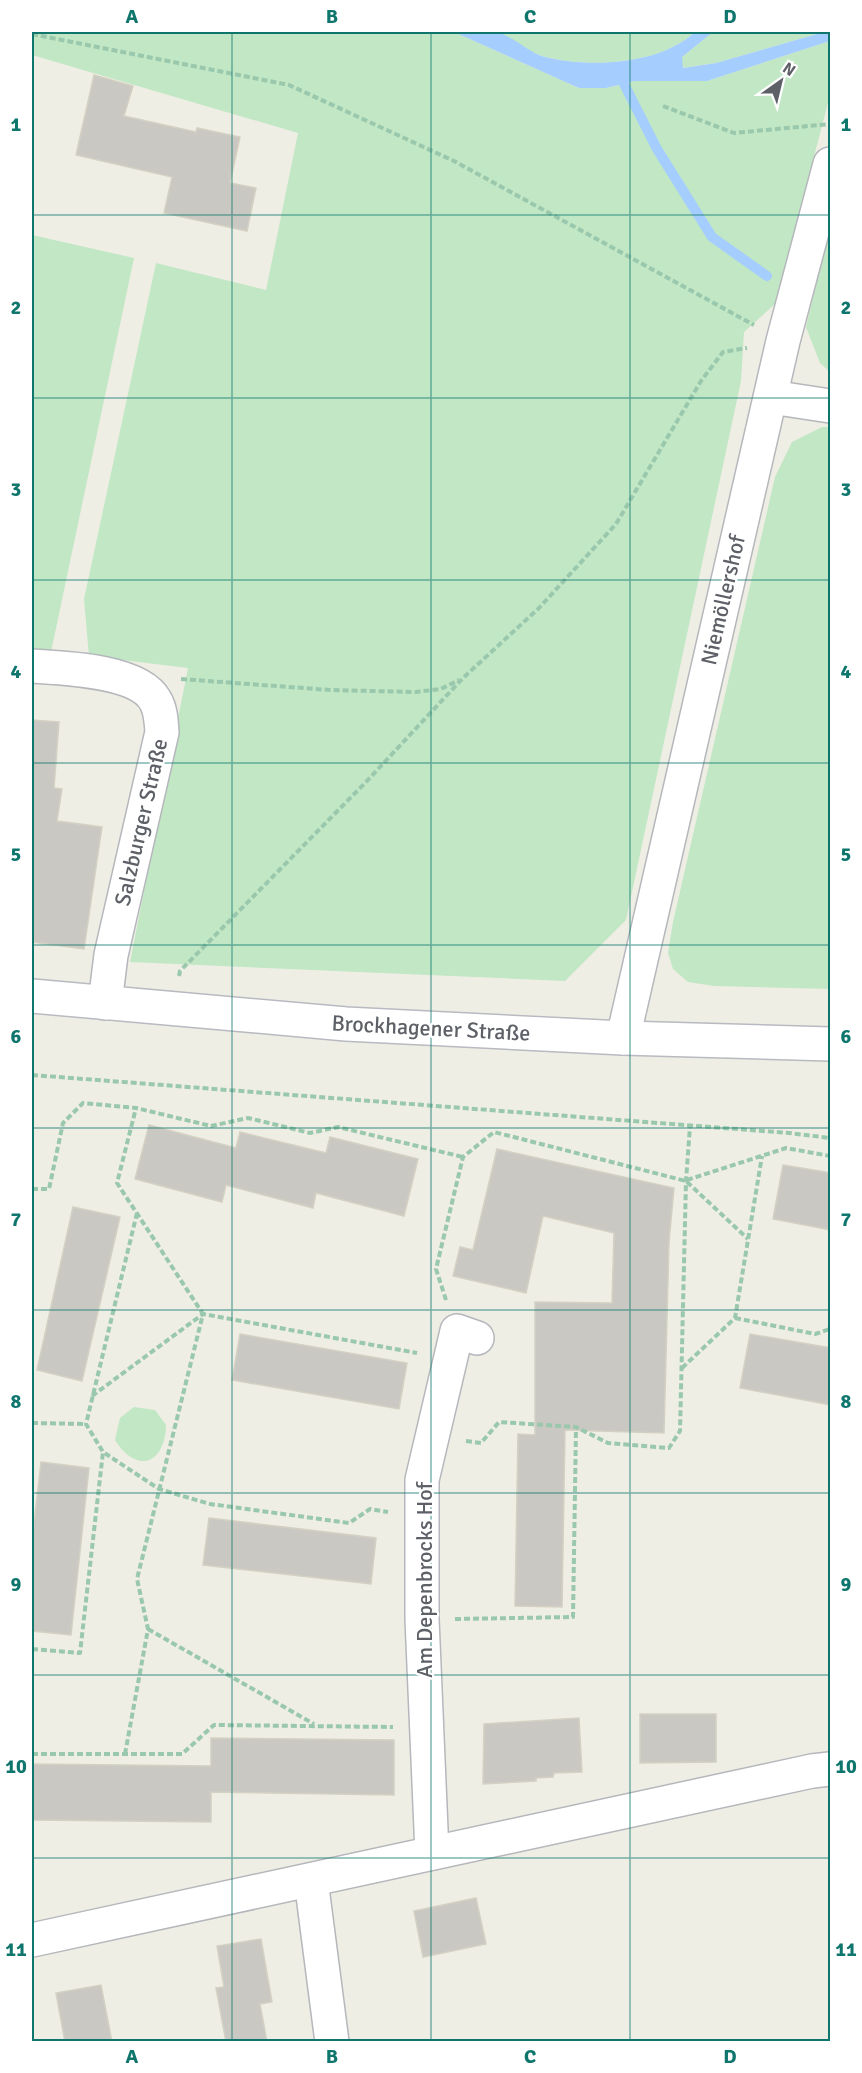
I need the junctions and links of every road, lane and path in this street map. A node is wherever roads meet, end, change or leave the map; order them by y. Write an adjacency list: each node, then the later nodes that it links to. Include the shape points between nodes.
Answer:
1 (32, 34): 5 (path, via 289,85 454,161)
2 (663, 106): 3 (path, via 734,133)
3 (831, 124)
4 (831, 164): 5 (street, Niemöllershof)
5 (783, 341): 6 (street, Niemöllershof); 9 (path, via 723,352 701,381 616,524 539,608)
6 (771, 397): 7 (street); 14 (street, Niemöllershof)
7 (831, 405)
8 (32, 666): 10 (street, via 129,681)
9 (463, 678): 10 (path, via 441,689 416,692 330,690 183,678); 11 (path, via 180,971)
10 (154, 698): 13 (street, Salzburger Straße, via 161,714 162,732 111,955)
11 (178, 984)
12 (32, 996): 13 (street, Brockhagener Straße)
13 (105, 1003): 14 (street, Brockhagener Straße, via 346,1024)
14 (623, 1038): 15 (street, Brockhagener Straße)
15 (831, 1044)
16 (32, 1075): 18 (path)
17 (136, 1108): 22 (path, via 211,1126 248,1118 310,1134 338,1127); 24 (path, via 83,1102 63,1123 49,1189); 25 (path, via 117,1183)
18 (690, 1126): 19 (path); 23 (path)
19 (831, 1138)
20 (762, 1156): 21 (path, via 786,1148); 23 (path); 26 (path)
21 (831, 1156)
22 (463, 1157): 23 (path, via 494,1132); 30 (path, via 436,1269)
23 (686, 1181): 26 (path); 31 (path)
24 (32, 1189)
25 (137, 1212): 27 (path); 32 (path)
26 (748, 1239): 28 (path)
27 (203, 1314): 30 (path); 32 (path); 38 (path)
28 (735, 1318): 29 (path, via 815,1334); 31 (path)
29 (831, 1329)
30 (461, 1342): 36 (street, Am Depenbrocks Hof)
31 (681, 1368): 35 (path, via 680,1431 669,1448 608,1443)
32 (92, 1396): 34 (path)
33 (32, 1423): 34 (path)
34 (86, 1424): 37 (path)
35 (576, 1427): 36 (path, via 499,1422 482,1443); 40 (path, via 573,1617)
36 (430, 1438): 39 (street, Am Depenbrocks Hof, via 422,1480)
37 (103, 1452): 38 (path); 42 (path, via 80,1653)
38 (159, 1489): 39 (path, via 210,1504 349,1523 369,1509); 41 (path, via 137,1580)
39 (421, 1517): 40 (street, Am Depenbrocks Hof)
40 (422, 1619): 44 (street, Am Depenbrocks Hof)
41 (148, 1629): 43 (path); 45 (path)
42 (32, 1648)
43 (316, 1725): 44 (path); 45 (path, via 214,1725 182,1754)
44 (427, 1728): 48 (street, Am Depenbrocks Hof)
45 (125, 1754): 46 (path)
46 (32, 1755)
47 (831, 1769): 48 (street)
48 (432, 1853): 49 (street)
49 (311, 1880): 50 (street); 51 (street)
50 (32, 1940)
51 (332, 2042)

